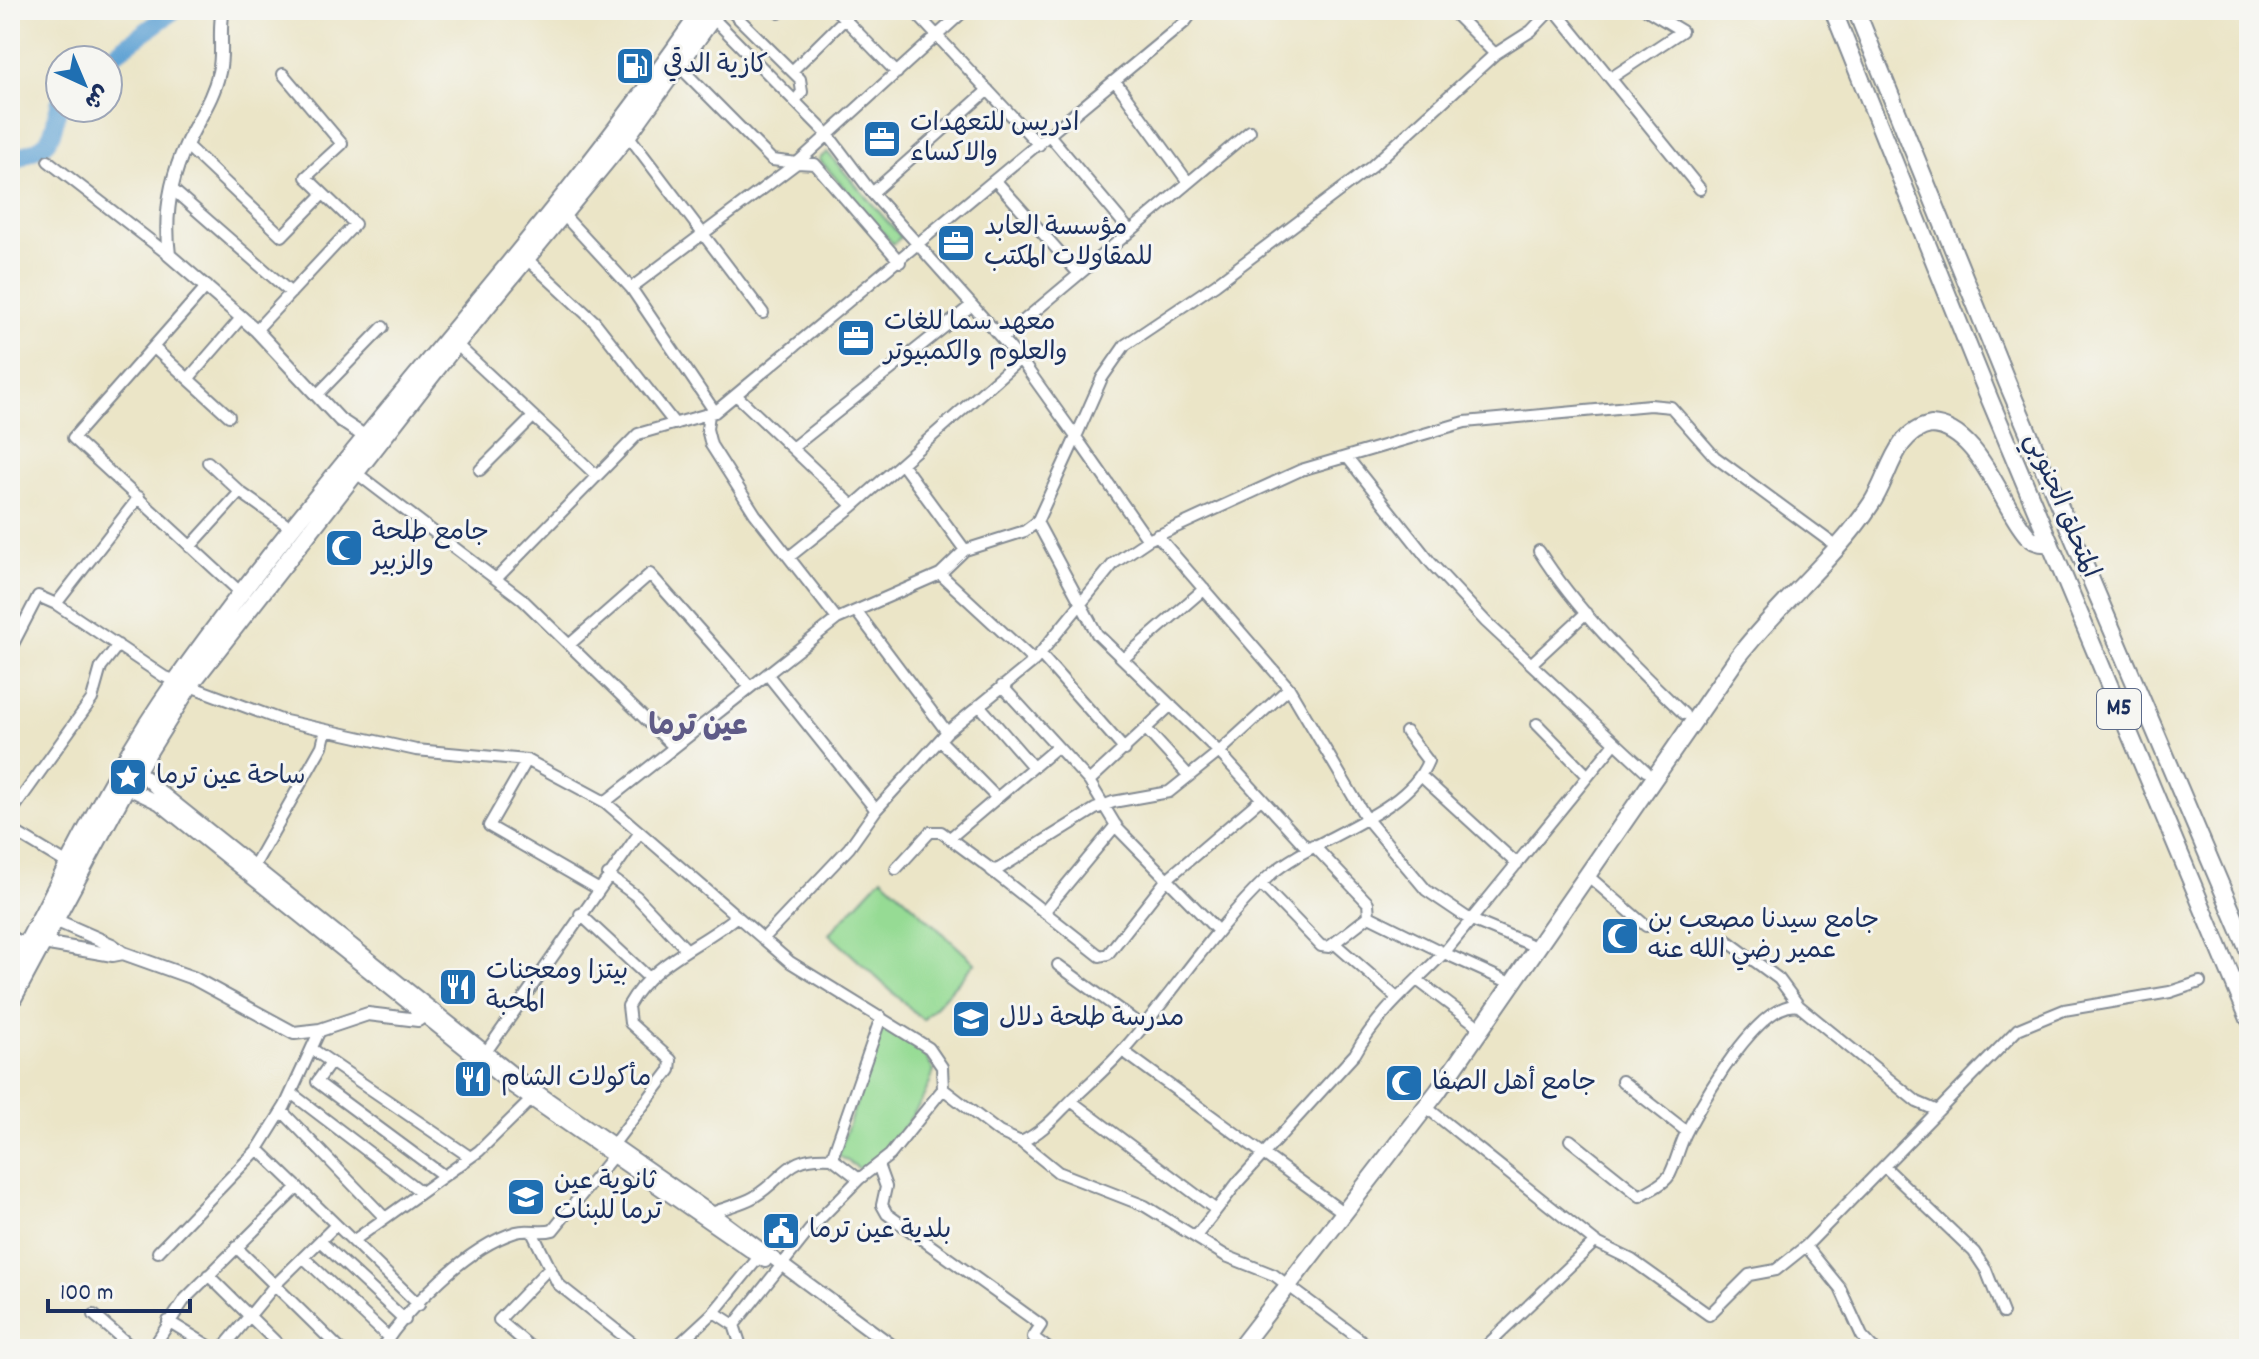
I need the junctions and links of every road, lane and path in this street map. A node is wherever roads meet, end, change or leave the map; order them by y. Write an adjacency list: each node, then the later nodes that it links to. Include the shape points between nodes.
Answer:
1 (223, 10): 29 (street, via 220,69)
2 (730, 10): 18 (street)
3 (836, 10): 14 (street)
4 (854, 10): 14 (street)
5 (913, 10): 15 (street)
6 (965, 10): 15 (street)
7 (1194, 10): 22 (street)
8 (1451, 10): 16 (street)
9 (1553, 10): 16 (street); 21 (street)
10 (1647, 10): 21 (street, via 1682,31)
11 (1833, 10): 82 (main road, المتحلق الجنوبي / M5)
12 (1856, 10): 166 (main road, المتحلق الجنوبي / M5)
13 (710, 12): 17 (main road); 24 (street)
14 (845, 19): 18 (street); 19 (street)
15 (937, 36): 19 (street); 23 (street)
16 (1495, 54): 66 (street, via 1371,167 1125,345 1102,378)
17 (674, 61): 26 (main road); 32 (street, via 772,160); 39 (main road)
18 (792, 71): 24 (street, via 802,88)
19 (897, 73): 27 (street)
20 (283, 74): 38 (street, via 342,144 306,177)
21 (1611, 78): 36 (street)
22 (1115, 81): 28 (street); 34 (street)
23 (988, 90): 30 (street); 37 (street)
24 (795, 101): 27 (street)
25 (1250, 131): 34 (street)
26 (628, 135): 39 (main road); 41 (street)
27 (829, 136): 32 (street); 37 (street)
28 (1050, 136): 30 (street); 40 (street)
29 (186, 145): 35 (street); 38 (street, via 282,236)
30 (1039, 145): 33 (street)
31 (48, 161): 43 (street)
32 (797, 163): 41 (street); 45 (street, via 815,164)
33 (996, 181): 42 (street); 46 (street)
34 (1188, 182): 40 (street)
35 (171, 188): 43 (street); 49 (street)
36 (1700, 189)
37 (872, 193): 42 (street)
38 (323, 194): 49 (street, via 355,224)
39 (559, 210): 44 (main road); 48 (street); 56 (main road)
40 (1130, 231): 46 (street)
41 (702, 233): 48 (street); 51 (street)
42 (919, 246): 45 (street); 50 (street)
43 (169, 255): 47 (street)
44 (527, 259): 56 (main road); 65 (street, via 595,322)
45 (900, 262): 61 (street)
46 (1079, 274): 55 (street)
47 (207, 286): 52 (street); 57 (street)
48 (631, 288): 62 (street)
49 (291, 293): 54 (street)
50 (972, 305): 55 (street); 68 (street)
51 (763, 313)
52 (242, 317): 54 (street); 59 (street)
53 (383, 327): 60 (street)
54 (256, 330): 60 (street)
55 (1003, 338): 58 (street)
56 (451, 340): 64 (street); 67 (main road)
57 (153, 347): 59 (street); 76 (street, via 73,438)
58 (1020, 359): 66 (street); 71 (street)
59 (189, 378): 63 (street)
60 (317, 395): 67 (street, via 340,420)
61 (736, 395): 62 (street); 68 (street)
62 (712, 413): 65 (street); 86 (street, via 707,429 711,445)
63 (229, 416)
64 (533, 417): 72 (street); 74 (street)
65 (675, 424): 74 (street, via 638,434)
66 (1076, 437): 78 (street); 80 (street)
67 (371, 439): 73 (main road); 79 (main road)
68 (792, 448): 77 (street)
69 (1347, 457): 80 (street, via 1301,470); 81 (street, via 1465,422 1671,407 1715,457); 101 (street, via 1431,563)
70 (208, 462): 75 (street)
71 (902, 464): 77 (street); 84 (street)
72 (480, 470)
73 (355, 472): 88 (street); 103 (main road)
74 (597, 476): 88 (street)
75 (240, 492): 79 (street); 83 (street)
76 (139, 497): 83 (street); 91 (street)
77 (853, 506): 86 (street)
78 (1037, 522): 84 (street, via 1025,531); 92 (street)
79 (291, 528): 90 (main road)
80 (1152, 537): 89 (street); 92 (street, via 1114,563)
81 (1833, 543): 82 (main road, via 1875,499 1901,444 1931,425 1948,429 1971,450 2028,536); 109 (main road, via 1736,645); 147 (main road, via 1755,634)
82 (2050, 543): 181 (main road, المتحلق الجنوبي / M5)
83 (190, 547): 90 (street)
84 (965, 550): 87 (street)
85 (1539, 551): 94 (street)
86 (789, 557): 95 (street)
87 (940, 574): 93 (street); 99 (street)
88 (496, 579): 97 (street)
89 (1204, 589): 100 (street); 106 (street)
90 (241, 593): 103 (main road)
91 (56, 604): 96 (street); 98 (street, via 38,596)
92 (1081, 605): 99 (street); 100 (street, via 1097,634)
93 (856, 611): 95 (street); 114 (street)
94 (1586, 613): 101 (street); 109 (street)
95 (837, 619): 102 (street)
96 (118, 645): 103 (street); 134 (street, via 101,667 92,699)
97 (569, 645): 105 (street, via 650,574); 116 (street)
98 (10, 650)
99 (1037, 658): 104 (street); 118 (street)
100 (1123, 659): 108 (street)
101 (1532, 663): 115 (street)
102 (767, 674): 105 (street); 133 (street)
103 (182, 684): 112 (street, via 281,720); 121 (main road)
104 (1002, 686): 107 (street); 117 (street)
105 (750, 687): 116 (street)
106 (1289, 688): 119 (street); 135 (street)
107 (979, 705): 114 (street); 122 (street)
108 (1171, 705): 111 (street); 119 (street)
109 (1684, 714): 123 (main road)
110 (1537, 724): 124 (street)
111 (1146, 729): 118 (street); 125 (street)
112 (326, 730): 120 (street, via 416,750); 143 (street)
113 (1406, 732): 126 (street, via 1428,761)
114 (943, 736): 129 (street); 133 (street)
115 (1615, 743): 123 (street); 124 (street)
116 (674, 747): 131 (street)
117 (1057, 747): 122 (street); 127 (street)
118 (1125, 750): 127 (street)
119 (1219, 752): 125 (street); 130 (street)
120 (527, 760): 131 (street); 150 (street, via 489,826)
121 (130, 765): 128 (main road); 143 (street)
122 (1033, 767): 129 (street)
123 (1646, 771): 164 (main road)
124 (1587, 775): 142 (street)
125 (1189, 776): 132 (street, via 1169,792)
126 (1421, 776): 135 (street); 142 (street)
127 (1089, 781): 132 (street)
128 (120, 782): 141 (main road); 156 (main road); 175 (street, via 159,803)
129 (997, 798): 139 (street)
130 (1261, 799): 140 (street); 148 (street)
131 (605, 802): 138 (street)
132 (1106, 804): 136 (street); 145 (street)
133 (876, 810): 160 (street, via 849,848)
134 (10, 814)
135 (1366, 818): 140 (street); 155 (street, via 1426,890)
136 (1116, 825): 148 (street); 151 (street)
137 (10, 829): 141 (street)
138 (640, 832): 146 (street); 153 (street)
139 (950, 838): 144 (street, via 930,832); 145 (street)
140 (1310, 847): 149 (street); 154 (street, via 1368,903)
141 (68, 864): 163 (main road)
142 (1517, 864): 155 (street)
143 (254, 866): 175 (street)
144 (896, 869)
145 (991, 869): 151 (street)
146 (608, 875): 150 (street); 165 (street, via 636,896)
147 (1587, 875): 157 (street); 194 (main road)
148 (1167, 879): 151 (street, via 1108,954 1100,956); 158 (street)
149 (1261, 884): 158 (street); 162 (street, via 1321,946)
150 (598, 889): 152 (street)
151 (1044, 912)
152 (580, 914): 171 (street); 187 (street)
153 (737, 916): 160 (street); 165 (street)
154 (1369, 916): 162 (street); 168 (street)
155 (1469, 919): 164 (street); 168 (street)
156 (55, 920): 163 (main road); 167 (street)
157 (1646, 926)
158 (1218, 931): 183 (street)
159 (10, 938): 163 (street)
160 (763, 939): 180 (street, via 790,962)
161 (1726, 940): 178 (street, via 1779,979)
162 (1334, 943): 176 (street)
163 (35, 944): 167 (street); 170 (main road); 177 (main road)
164 (1529, 944): 173 (main road)
165 (686, 949): 171 (street)
166 (2249, 952)
167 (123, 953): 184 (street, via 205,983 284,1030)
168 (1444, 953): 172 (street); 173 (street)
169 (1058, 965): 183 (street)
170 (10, 975)
171 (649, 978): 201 (street, via 632,998 627,1016 671,1060 670,1070)
172 (1417, 980): 176 (street); 182 (street)
173 (1504, 980): 182 (main road)
174 (2200, 982): 196 (street, via 2064,1010 2018,1029)
175 (400, 991): 179 (street)
176 (1397, 998): 202 (street, via 1355,1054)
177 (10, 1004)
178 (1799, 1006): 196 (street, via 1917,1102); 197 (street, via 1776,1010 1727,1061)
179 (428, 1012): 184 (street, via 418,1020 368,1014); 187 (street); 192 (street)
180 (881, 1017): 190 (street, via 929,1048 942,1067); 204 (street)
181 (2249, 1019)
182 (1474, 1023): 212 (main road)
183 (1143, 1027): 186 (street)
184 (320, 1030): 185 (street)
185 (312, 1049): 188 (street); 191 (street)
186 (1123, 1051): 193 (street); 202 (street)
187 (486, 1052): 201 (street)
188 (331, 1062): 203 (street); 207 (street, via 317,1082)
189 (1622, 1081): 197 (street)
190 (943, 1089): 199 (street, via 999,1132); 205 (street)
191 (291, 1093): 195 (street); 210 (street)
192 (531, 1100): 201 (street); 203 (street)
193 (1071, 1101): 199 (street, via 1041,1133); 211 (street)
194 (1426, 1107): 212 (main road); 220 (street)
195 (282, 1111): 200 (street); 214 (street)
196 (1938, 1111): 206 (street)
197 (1686, 1131): 198 (street, via 1668,1178 1640,1196)
198 (1570, 1140)
199 (1021, 1142): 217 (street, via 1058,1172 1145,1206)
200 (258, 1149): 209 (street); 223 (street)
201 (613, 1150): 213 (street); 216 (street, via 563,1221 541,1234); 224 (street)
202 (1265, 1154): 211 (street); 212 (street)
203 (470, 1157): 207 (street)
204 (832, 1158): 208 (street); 213 (street, via 793,1163 763,1191)
205 (878, 1165): 208 (street); 251 (street, via 887,1214 1041,1325 1033,1337)
206 (1884, 1166): 221 (street); 233 (street, via 1974,1252)
207 (444, 1176): 210 (street)
208 (859, 1179): 227 (street, via 812,1227)
209 (298, 1187): 215 (street); 222 (street)
210 (421, 1192): 214 (street)
211 (1215, 1209): 217 (street)
212 (1340, 1210): 229 (main road)
213 (712, 1213): 227 (street)
214 (385, 1218): 219 (street)
215 (336, 1225): 218 (street); 219 (street)
216 (532, 1232): 226 (street); 231 (street, via 519,1230 476,1250)
217 (1197, 1235): 229 (street, via 1226,1256)
218 (320, 1241): 225 (street); 236 (street)
219 (353, 1241): 231 (street)
220 (1595, 1242): 221 (street, via 1632,1260 1709,1315 1749,1275 1776,1270); 255 (street)
221 (1806, 1246): 256 (street, via 1840,1288 1862,1336)
222 (236, 1247): 228 (street); 230 (street)
223 (158, 1252)
224 (759, 1257): 227 (street); 232 (street)
225 (304, 1258): 230 (street); 239 (street)
226 (549, 1268): 246 (street, via 499,1320); 247 (street, via 558,1284)
227 (782, 1268): 238 (street); 250 (street)
228 (208, 1275): 235 (street); 237 (street)
229 (1284, 1283): 252 (main road); 253 (main road); 254 (street)
230 (275, 1285): 235 (street); 244 (street)
231 (419, 1305): 236 (street)
232 (714, 1312): 238 (street); 248 (street)
233 (2003, 1313)
234 (94, 1315): 240 (street)
235 (251, 1317): 242 (street); 243 (street)
236 (405, 1320): 239 (street)
237 (168, 1321): 241 (street); 242 (street)
238 (734, 1325): 249 (street)
239 (389, 1338): 245 (street)
240 (134, 1349)
241 (152, 1349)
242 (220, 1349)
243 (283, 1349)
244 (340, 1349)
245 (381, 1349)
246 (533, 1349)
247 (640, 1349)
248 (674, 1349)
249 (742, 1349)
250 (896, 1349)
251 (1049, 1349)
252 (1229, 1349)
253 (1239, 1349)
254 (1373, 1349)
255 (1483, 1349)
256 (1874, 1349)

